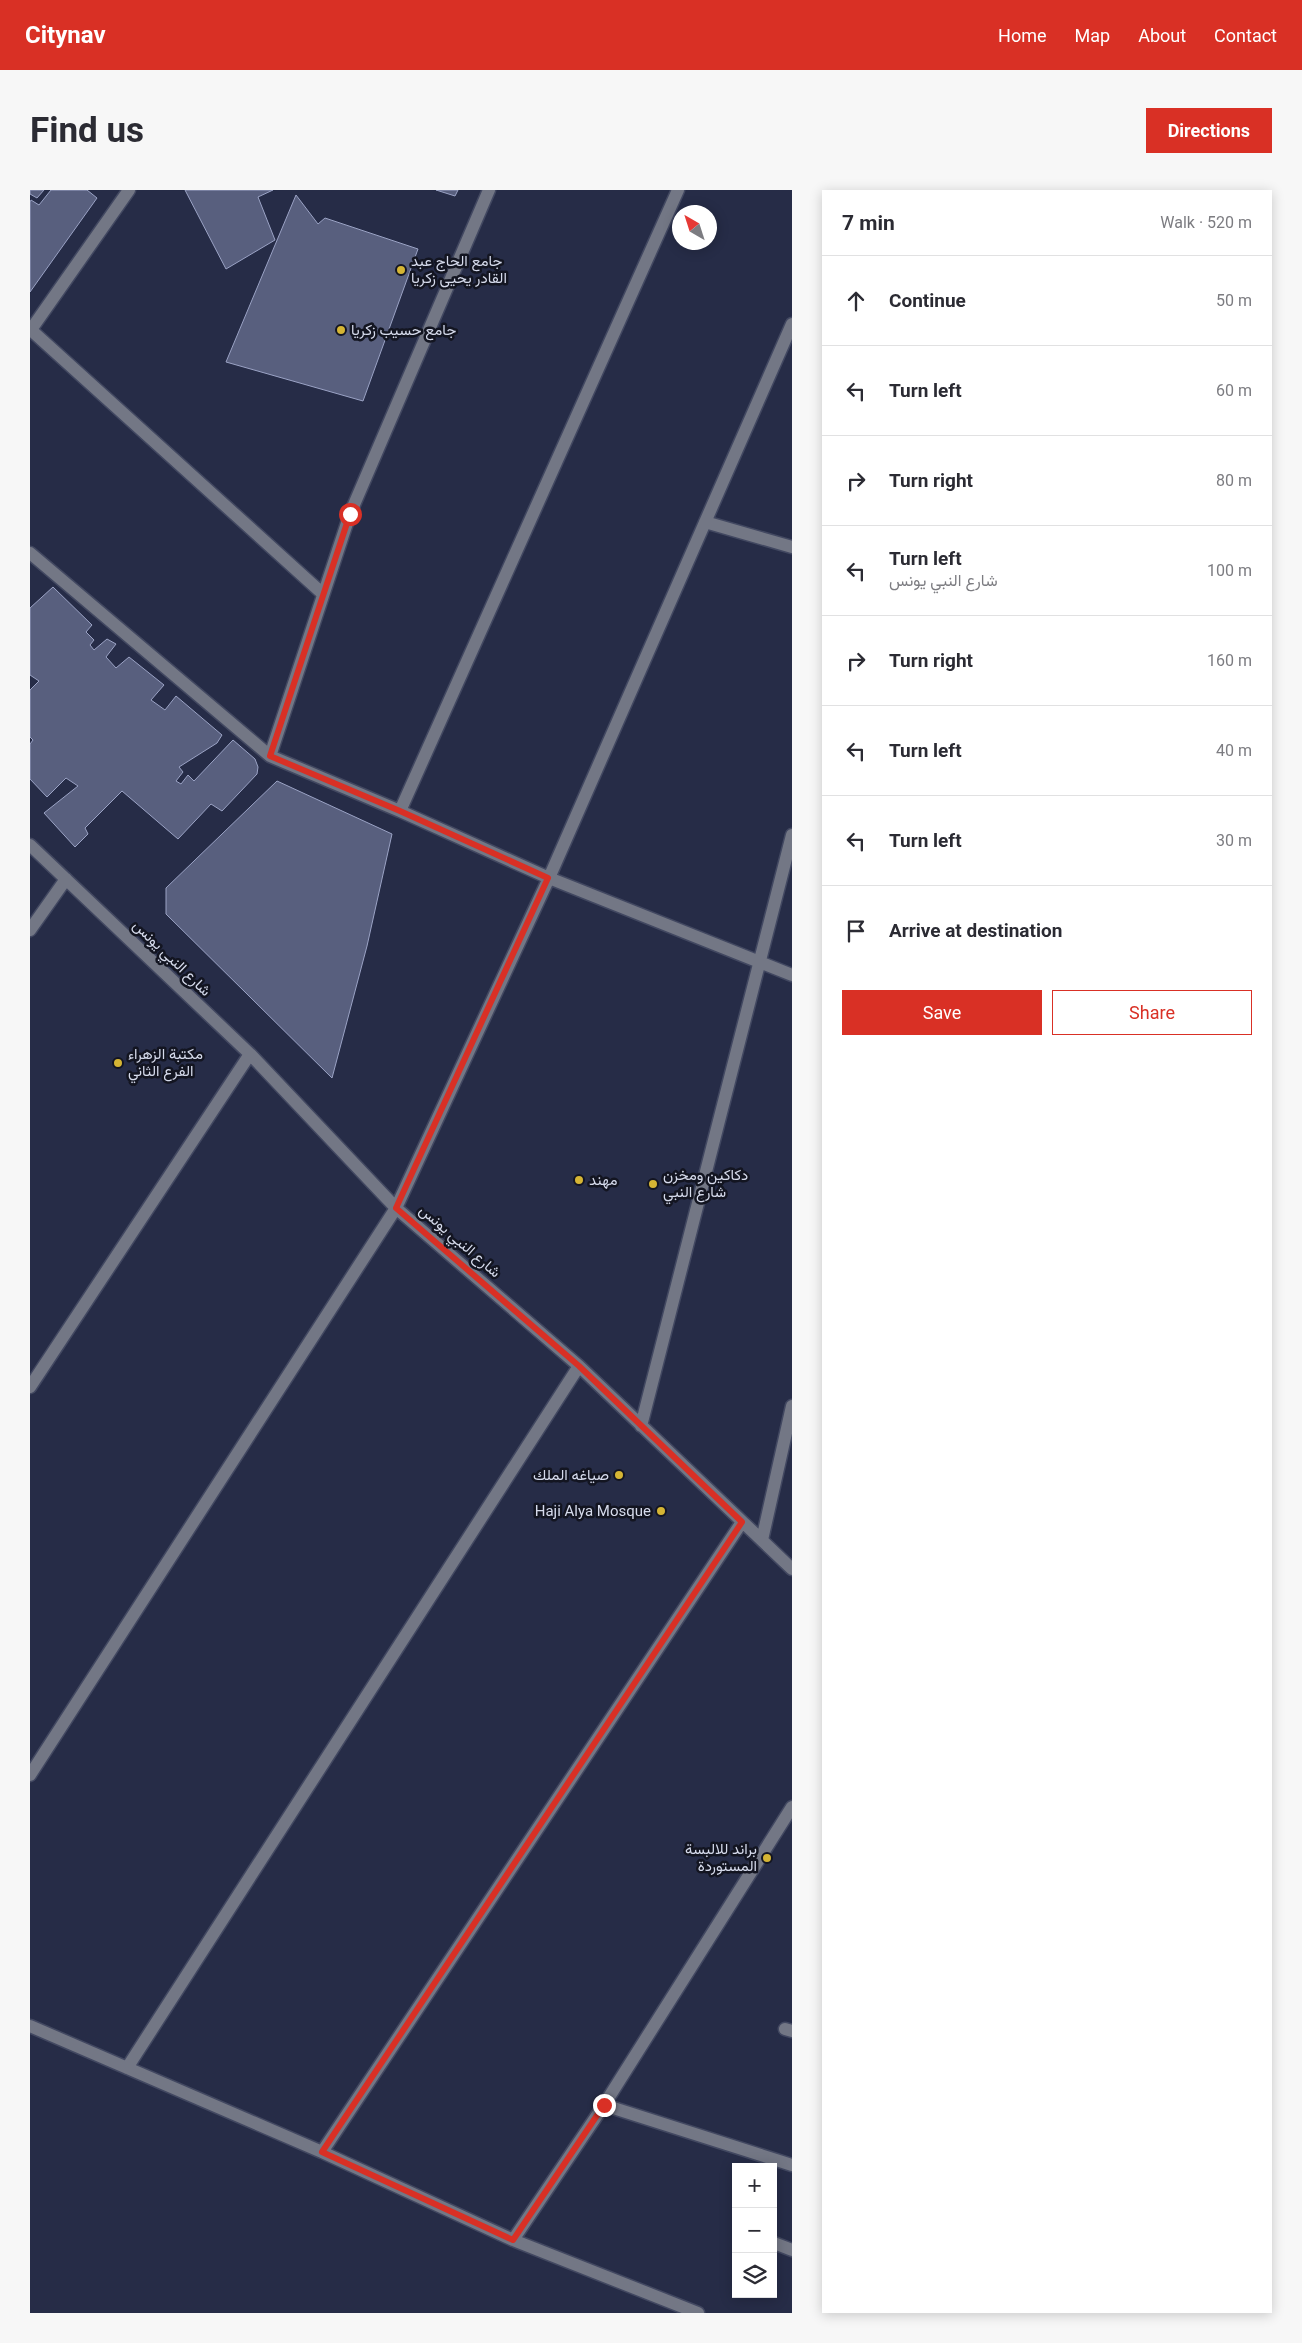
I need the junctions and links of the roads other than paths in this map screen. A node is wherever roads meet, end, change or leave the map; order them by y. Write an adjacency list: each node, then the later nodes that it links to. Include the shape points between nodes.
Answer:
1 (129, 190): 5 (street)
2 (489, 190): 9 (street, via 350,514)
3 (678, 190): 11 (street)
4 (792, 324): 6 (street)
5 (30, 330): 9 (street)
6 (705, 522): 7 (street); 14 (street)
7 (792, 547)
8 (30, 553): 10 (street)
9 (323, 594): 10 (street)
10 (270, 756): 11 (street)
11 (400, 811): 14 (street)
12 (792, 835): 17 (street)
13 (30, 845): 15 (street, شارع النبي يونس)
14 (548, 878): 17 (street); 20 (street)
15 (66, 879): 16 (street); 19 (street, شارع النبي يونس)
16 (30, 930)
17 (760, 963): 18 (street); 24 (street)
18 (792, 976)
19 (250, 1054): 20 (street, شارع النبي يونس); 22 (street)
20 (396, 1208): 21 (street, شارع النبي يونس); 28 (street)
21 (579, 1366): 24 (street, شارع النبي يونس); 31 (street)
22 (30, 1387)
23 (792, 1406): 26 (street)
24 (641, 1426): 25 (street, شارع النبي يونس)
25 (742, 1522): 26 (street, شارع النبي يونس); 33 (street)
26 (762, 1540): 27 (street, شارع النبي يونس)
27 (792, 1569)
28 (30, 1775)
29 (792, 1807): 32 (street)
30 (30, 2026): 31 (street)
31 (127, 2068): 33 (street)
32 (604, 2105): 34 (street); 35 (street)
33 (322, 2152): 35 (street)
34 (792, 2165)
35 (513, 2240): 38 (street)
36 (777, 2244): 37 (street)
37 (792, 2250)
38 (698, 2313)

